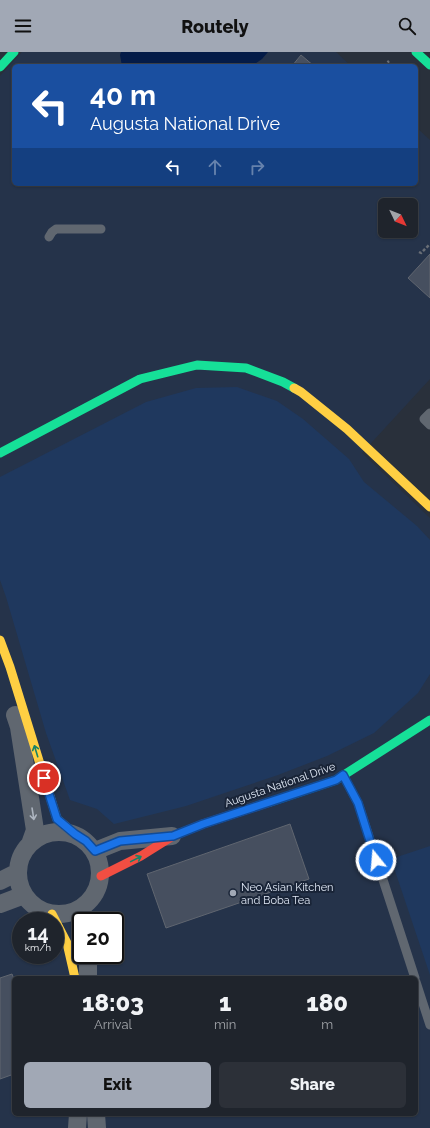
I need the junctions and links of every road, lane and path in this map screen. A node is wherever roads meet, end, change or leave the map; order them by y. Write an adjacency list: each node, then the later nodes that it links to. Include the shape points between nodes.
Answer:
1 (14, 52): 6 (street)
2 (416, 52): 5 (street)
3 (389, 61): 4 (path)
4 (386, 64)
5 (430, 65)
6 (0, 67)
7 (101, 229): 8 (lane, via 56,229)
8 (49, 237)
9 (430, 244): 10 (path)
10 (419, 252)
11 (430, 413): 12 (lane, via 424,419)
12 (430, 425)
13 (0, 453): 14 (street, via 140,379 197,365 246,368 301,392 347,429)
14 (430, 507)
15 (0, 640): 19 (street, one-way to 15, via 57,819)
16 (0, 667): 21 (street, one-way to 21, via 19,727 35,830)
17 (430, 720): 18 (street, Augusta National Drive)
18 (343, 775): 20 (street, Augusta National Drive, via 336,780); 36 (lane, via 358,803)
19 (75, 834): 21 (street, via 51,832); 22 (street)
20 (173, 836): 22 (street, via 120,841); 24 (street, Augusta National Drive, one-way to 20)
21 (30, 844): 23 (street, via 23,852)
22 (95, 851): 24 (street, via 100,863)
23 (18, 872): 25 (street); 26 (street, via 19,884)
24 (101, 876): 27 (street, via 94,896)
25 (0, 881)
26 (24, 895): 28 (street); 29 (street, via 32,904)
27 (87, 903): 30 (street); 31 (street)
28 (0, 904)
29 (46, 912)
30 (87, 912)
31 (64, 914)
32 (64, 937): 34 (street)
33 (88, 964): 35 (street)
34 (75, 976)
35 (88, 976)
36 (414, 976)
37 (418, 988): 38 (lane)
38 (430, 1025)
39 (78, 1116): 41 (street)
40 (96, 1116): 42 (street)
41 (77, 1128)
42 (97, 1128)

